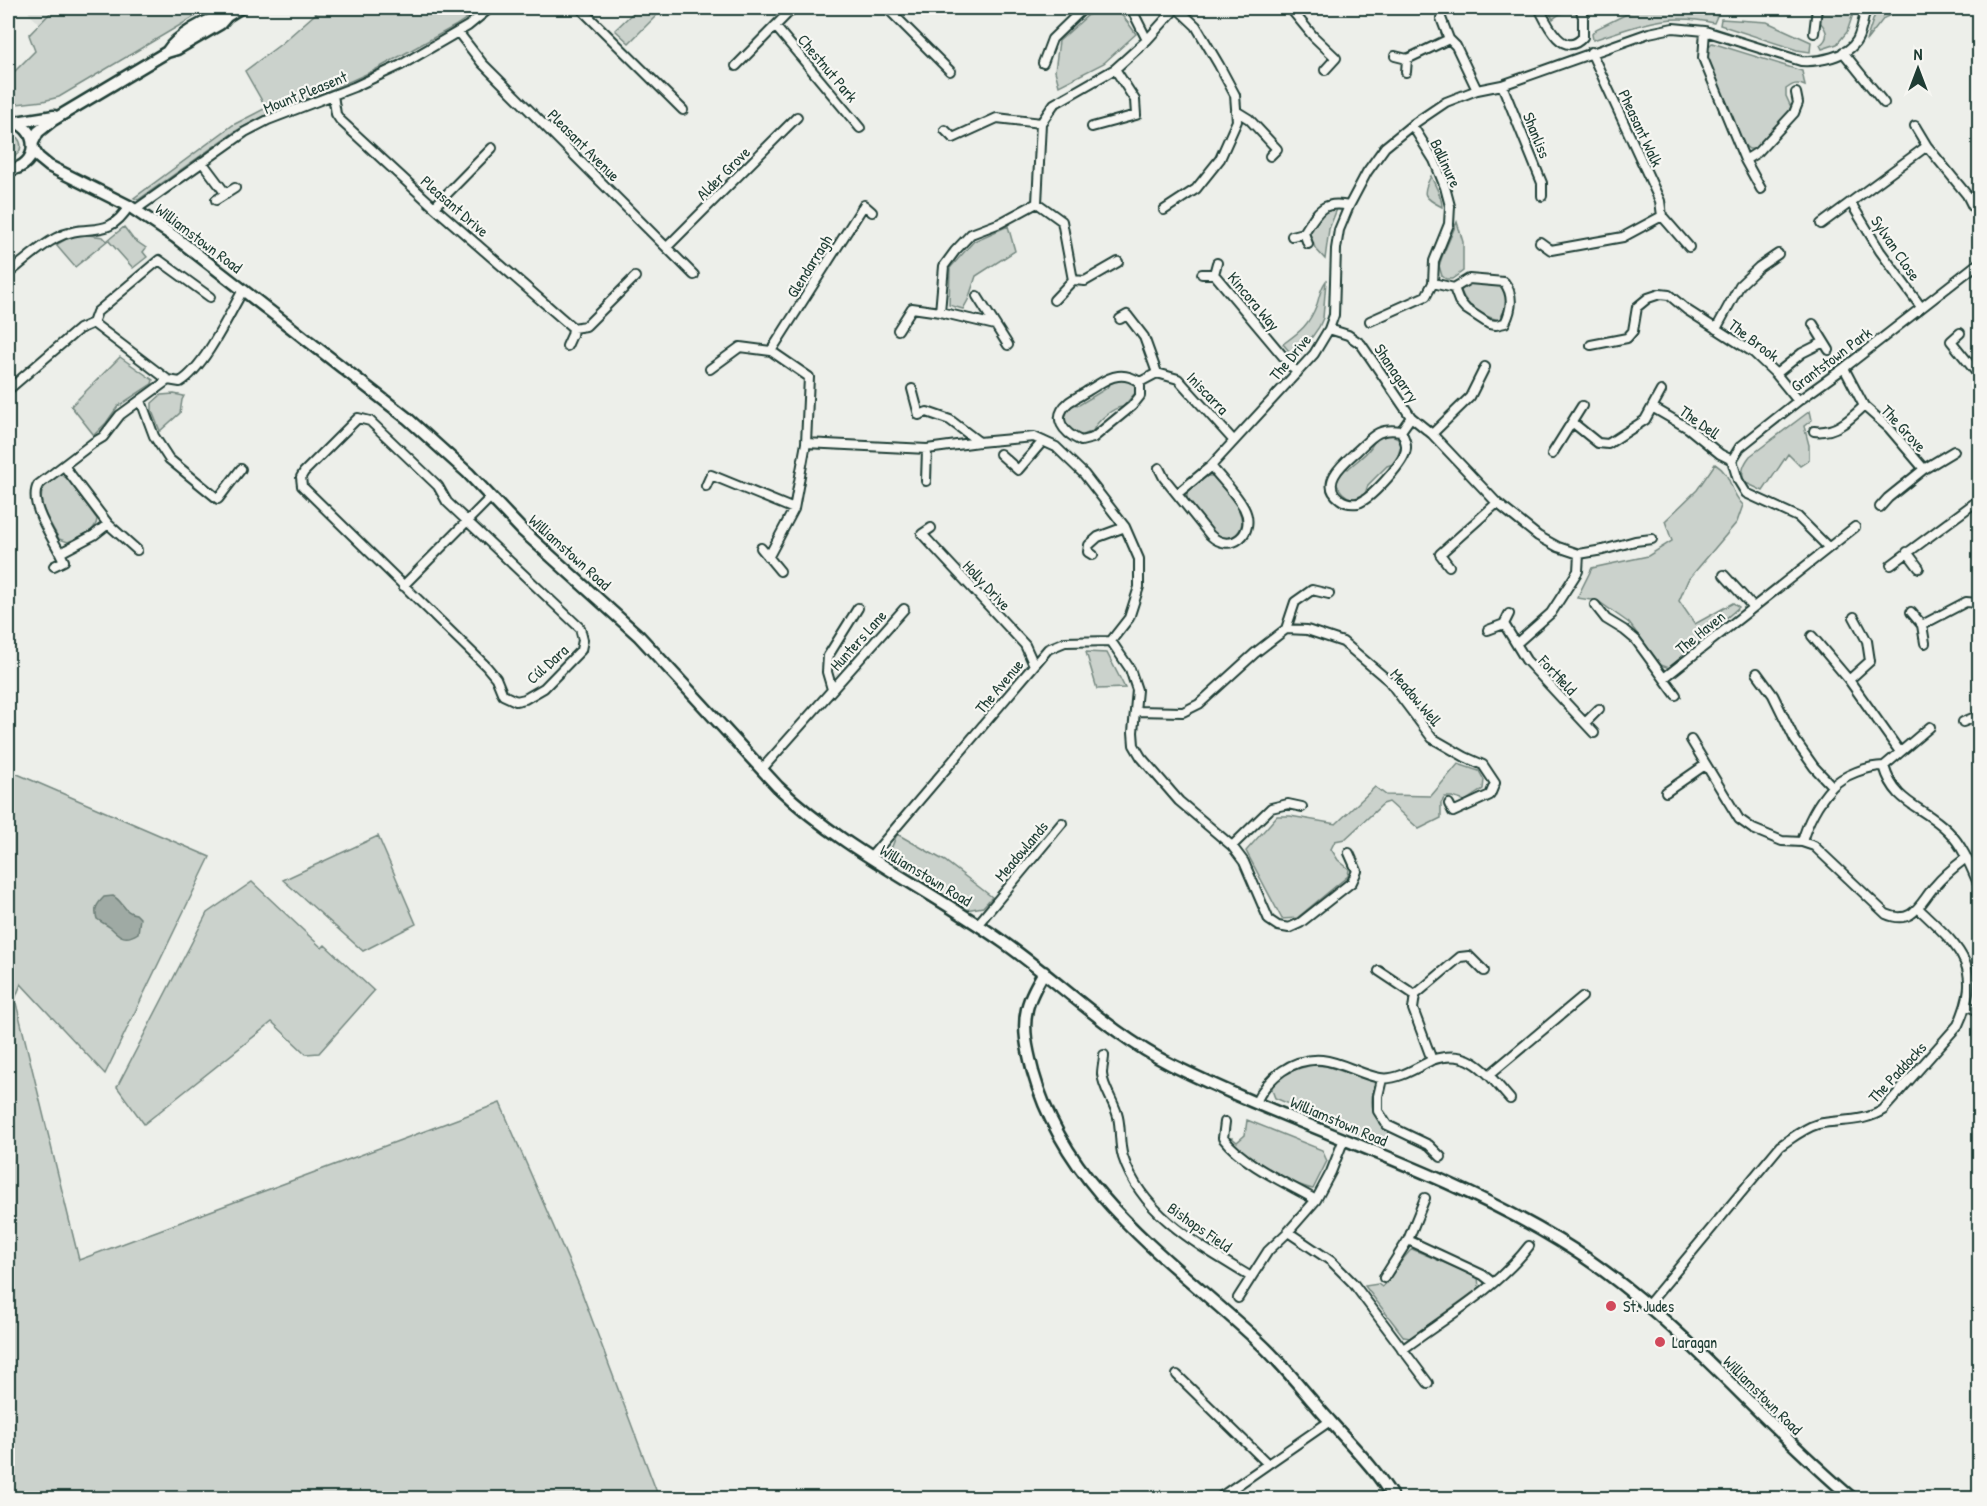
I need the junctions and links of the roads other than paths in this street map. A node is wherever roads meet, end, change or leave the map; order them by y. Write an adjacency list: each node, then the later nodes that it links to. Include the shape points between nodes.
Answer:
1 (240, 8): 37 (street, via 220,24)
2 (490, 8): 17 (street, Mount Pleasent)
3 (580, 8): 38 (street)
4 (793, 8): 15 (street)
5 (887, 8): 30 (street)
6 (1084, 8): 26 (street, via 1052,39)
7 (1131, 8): 20 (street)
8 (1177, 8): 20 (street); 39 (street, via 1196,26 1213,55 1235,95)
9 (1290, 8): 29 (street, via 1336,58)
10 (1539, 8): 21 (street, via 1560,41)
11 (1581, 8): 21 (street, via 1584,30)
12 (1817, 8): 18 (street)
13 (1866, 8): 22 (street, via 1857,40)
14 (1441, 18): 19 (street)
15 (775, 26): 27 (street); 46 (street, Chestnut Park)
16 (1705, 31): 22 (street, The Drive, via 1801,61 1813,62); 23 (street, The Drive, via 1672,28); 52 (street, via 1703,57)
17 (458, 32): 35 (street, Mount Pleasent, via 401,65); 76 (street, Pleasant Avenue, via 482,63)
18 (1814, 33)
19 (1449, 39): 25 (street); 33 (street)
20 (1147, 40): 28 (street)
21 (1579, 42): 23 (street, Pheasant Walk)
22 (1843, 52): 36 (street)
23 (1587, 53): 32 (street, The Drive); 70 (street, Pheasant Walk, via 1660,201)
24 (1395, 56): 25 (street)
25 (1407, 59): 31 (street)
26 (1043, 63)
27 (736, 66)
28 (1115, 69): 42 (street, via 1054,104); 45 (street, via 1135,100 1136,115)
29 (1325, 70)
30 (950, 71)
31 (1406, 72)
32 (1502, 85): 33 (street, The Drive); 60 (street, Shanliss, via 1542,183)
33 (1477, 90): 43 (street, The Drive, via 1446,102)
34 (1796, 93): 52 (street, via 1794,113 1758,152)
35 (333, 95): 53 (street, Mount Pleasent, via 256,126); 65 (street, Pleasant Drive, via 340,120)
36 (1884, 103)
37 (69, 110): 41 (street, via 45,118); 48 (street, via 42,129)
38 (683, 110)
39 (1236, 111): 51 (street, via 1249,119 1277,150); 68 (street, via 1237,121 1220,159 1196,189)
40 (797, 117): 76 (street, Alder Grove)
41 (10, 122): 48 (street, Williamstown Road, via 27,130)
42 (1041, 123): 47 (street, via 996,118 953,138); 62 (street)
43 (1412, 125): 64 (street, The Drive, via 1385,147); 88 (street, Ballinure, via 1434,160 1450,206 1449,224 1434,261)
44 (1915, 126): 49 (street)
45 (1092, 127)
46 (860, 128)
47 (945, 130)
48 (33, 145): 54 (street, via 26,163); 56 (street, Williamstown Road, via 42,161)
49 (1927, 146): 63 (street); 66 (street)
50 (492, 148): 65 (street)
51 (1270, 156)
52 (1745, 160): 58 (street)
53 (202, 162): 59 (street); 67 (street, Mount Pleasent)
54 (19, 167): 55 (street, Williamstown Road); 56 (street, Williamstown Road)
55 (8, 170)
56 (58, 170): 67 (street, Williamstown Road)
57 (235, 188): 59 (street)
58 (1761, 189)
59 (226, 194): 61 (street)
60 (1542, 196)
61 (216, 200)
62 (1036, 203): 87 (street, via 1062,221); 95 (street, via 971,234 955,251 944,266)
63 (1851, 203): 71 (street); 94 (street, Sylvan Close)
64 (1348, 206): 72 (street, via 1338,203 1321,208); 102 (street, The Drive, via 1336,249 1334,315)
65 (434, 207): 101 (street, Pleasant Drive)
66 (1973, 207)
67 (132, 208): 82 (street, Mount Pleasent, via 105,228 80,229 56,238); 90 (street, Williamstown Road)
68 (1164, 210)
69 (872, 212): 111 (street, Glendarragh, via 864,205)
70 (1662, 216): 74 (street, via 1623,237 1551,250); 77 (street, Pheasant Walk)
71 (1821, 224)
72 (1304, 232): 73 (street); 75 (street)
73 (1292, 236)
74 (1540, 242)
75 (1308, 244)
76 (667, 247): 85 (street, Pleasant Avenue)
77 (1689, 247)
78 (1778, 254): 103 (street, The Brook, via 1740,285)
79 (1118, 262): 87 (street, via 1085,281)
80 (1980, 262): 94 (street, Grantstown Park)
81 (1217, 264): 84 (street, Kincora Way)
82 (8, 274)
83 (1202, 274): 84 (street, Kincora Way)
84 (1214, 274): 116 (street, Kincora Way)
85 (694, 275)
86 (634, 277): 101 (street, via 586,326)
87 (1073, 280): 93 (street)
88 (1433, 283): 89 (street); 97 (street, via 1426,296)
89 (1454, 288): 89 (street, via 1469,279 1504,282 1511,293 1505,323 1488,324 1466,309)
90 (243, 290): 119 (street, via 187,378 180,382); 151 (street, Williamstown Road, via 407,418)
91 (977, 296): 100 (street)
92 (210, 297): 98 (street, via 159,261 97,312)
93 (1054, 300)
94 (1921, 307): 113 (street, Grantstown Park)
95 (940, 312): 100 (street); 104 (street, via 912,308)
96 (1120, 320): 115 (street, via 1127,315 1144,337)
97 (1370, 321)
98 (93, 323): 119 (street); 122 (street, via 79,329)
99 (1813, 324): 106 (street)
100 (995, 326): 107 (street)
101 (573, 328): 109 (street)
102 (1329, 329): 116 (street, The Drive); 129 (street, Shanagarry, via 1361,344)
103 (1716, 329): 108 (street, The Brook, via 1668,295 1660,294 1637,307 1633,331 1627,338); 117 (street, The Brook, via 1754,353)
104 (898, 330)
105 (1960, 333): 118 (street, via 1951,341)
106 (1824, 342): 110 (street); 117 (street, The Brook, via 1802,353)
107 (1008, 345)
108 (1591, 345)
109 (567, 346)
110 (1829, 350)
111 (771, 351): 114 (street, via 740,347); 137 (street, via 809,376)
112 (1485, 367): 133 (street, via 1470,397)
113 (1844, 368): 125 (street, Grantstown Park); 128 (street, The Grove)
114 (710, 369)
115 (1157, 373): 120 (street); 135 (street, Iniscarra, via 1178,379)
116 (1297, 373): 135 (street, The Drive)
117 (1776, 374): 125 (street, The Brook)
118 (1980, 377)
119 (168, 380): 124 (street)
120 (1140, 382): 120 (street, via 1140,396 1132,406 1093,438 1081,441 1063,428 1062,410 1110,377 1130,376)
121 (912, 389): 136 (street, via 919,415 927,412 950,420)
122 (8, 390)
123 (1660, 391): 127 (street)
124 (141, 401): 143 (street, via 120,415 103,437); 146 (street, via 154,436 169,459 218,499)
125 (1798, 401): 142 (street, Grantstown Park, via 1740,447)
126 (1582, 406): 130 (street)
127 (1652, 406): 130 (street, via 1645,420 1608,444 1598,443); 142 (street, The Dell)
128 (1864, 406): 132 (street, The Grove, via 1845,424 1826,433); 147 (street, The Grove, via 1889,428)
129 (1411, 417): 131 (street, Shanagarry); 133 (street, Shanagarry)
130 (1572, 422): 141 (street)
131 (1401, 431): 131 (street, via 1406,452 1400,464 1366,499 1348,503 1340,498 1332,484 1338,468 1374,435 1389,429)
132 (1814, 431)
133 (1432, 434): 153 (street, Shanagarry)
134 (1043, 441): 136 (street, via 1034,437); 140 (street, via 1018,470); 159 (street, via 1056,447 1084,474)
135 (1234, 441): 144 (street, The Drive)
136 (979, 442): 138 (street)
137 (806, 443): 138 (street); 155 (street)
138 (927, 449): 148 (street)
139 (1954, 451): 147 (street, The Grove)
140 (1000, 454)
141 (1552, 454)
142 (1732, 460): 162 (street, via 1746,493 1798,517)
143 (63, 466): 157 (street); 166 (street, via 39,485 34,497)
144 (1211, 466): 150 (street, The Drive); 150 (street, via 1244,507 1247,525 1238,540 1226,544 1216,541)
145 (1159, 468): 150 (street)
146 (241, 469)
147 (1924, 470): 154 (street, The Grove)
148 (926, 481)
149 (706, 486): 155 (street, via 711,475)
150 (1178, 494)
151 (490, 498): 156 (street); 211 (street, Williamstown Road, via 639,636)
152 (1980, 499): 165 (street)
153 (1497, 503): 167 (street, via 1538,536); 172 (street, via 1440,554)
154 (1880, 507)
155 (794, 509): 169 (street)
156 (467, 521): 176 (street); 176 (street, Cúl Dara, via 447,502 438,486 370,421 354,421 304,472 301,482); 176 (street, Cúl Dara, via 580,628 581,650 544,688 516,701 503,695 486,666)
157 (108, 524): 164 (street); 166 (street, via 94,536)
158 (1855, 526): 162 (street, The Haven)
159 (1125, 527): 168 (street, via 1098,537 1089,545 1088,552); 191 (street, via 1139,559 1139,587 1129,618)
160 (931, 528): 194 (street, Holly Drive, via 922,534 1024,645)
161 (1652, 539): 167 (street)
162 (1828, 547): 180 (street, The Haven)
163 (761, 548): 169 (street)
164 (137, 550)
165 (1907, 552): 170 (street); 173 (street)
166 (60, 553): 171 (street, via 64,561)
167 (1579, 554): 192 (street, via 1578,571 1551,613)
168 (1093, 555)
169 (769, 556): 174 (street)
170 (1891, 565)
171 (54, 566)
172 (1449, 566)
173 (1919, 568)
174 (780, 571)
175 (1724, 575): 180 (street)
176 (403, 586)
177 (1329, 594): 188 (street, via 1312,590 1295,602)
178 (1979, 603): 187 (street, via 1966,602)
179 (1595, 605): 196 (street, via 1636,640)
180 (1753, 607): 196 (street, The Haven)
181 (858, 608): 198 (street, Hunters Lane, via 828,656)
182 (904, 609): 198 (street, Hunters Lane)
183 (1911, 612): 187 (street)
184 (1509, 614): 186 (street)
185 (1854, 617): 197 (street, via 1867,640 1870,661)
186 (1504, 624): 189 (street); 192 (street, Fortfield)
187 (1922, 625): 193 (street)
188 (1286, 629): 201 (street, via 1199,704 1183,712); 214 (street, Meadow Well, via 1306,630 1343,642 1389,681 1432,738 1483,765 1495,783 1490,795 1453,812)
189 (1488, 630)
190 (1812, 636): 197 (street)
191 (1111, 641): 194 (street, The Avenue, via 1065,642 1048,649); 201 (street, via 1130,669 1137,690)
192 (1516, 643): 204 (street, Fortfield, via 1526,660)
193 (1925, 643)
194 (1034, 665): 220 (street, The Avenue)
195 (1757, 673): 212 (street, via 1773,695 1795,740)
196 (1664, 678): 199 (street)
197 (1849, 680): 208 (street)
198 (832, 689): 211 (street, Hunters Lane)
199 (1677, 695)
200 (1599, 709): 204 (street)
201 (1136, 711): 218 (street, via 1132,732 1141,757 1179,801)
202 (1980, 715): 203 (street)
203 (1964, 722)
204 (1585, 723): 206 (street, Fortfield)
205 (1930, 727): 208 (street)
206 (1594, 733)
207 (1691, 740): 209 (street)
208 (1900, 752): 210 (street)
209 (1705, 765): 213 (street); 217 (street, via 1739,819 1782,841)
210 (1884, 766): 212 (street, via 1874,766); 221 (street, via 1895,791 1946,829)
211 (762, 769): 220 (street, Williamstown Road, via 810,816)
212 (1832, 786): 217 (street, via 1812,816)
213 (1666, 792)
214 (1449, 804)
215 (1302, 807): 218 (street, via 1288,804 1270,808)
216 (1062, 823): 224 (street, Meadowlands)
217 (1802, 842): 223 (street, via 1826,855 1886,914 1905,917)
218 (1233, 846): 219 (street, via 1269,920 1289,928 1352,882 1357,871)
219 (1349, 853)
220 (870, 858): 224 (street, Williamstown Road)
221 (1966, 858): 222 (street); 223 (street, via 1950,869)
222 (1980, 888)
223 (1919, 909): 230 (street, The Paddocks, via 1953,941 1963,958 1970,992)
224 (978, 924): 226 (street, Williamstown Road)
225 (1484, 971): 228 (street, via 1468,956 1460,957)
226 (1044, 972): 237 (street, Williamstown Road, via 1145,1050); 254 (street, via 1026,1010 1026,1039 1043,1104 1064,1146 1135,1230 1262,1345)
227 (1379, 972): 228 (street)
228 (1415, 995): 233 (street, via 1413,1009)
229 (1582, 997): 234 (street)
230 (1966, 1005): 231 (street); 250 (street, The Paddocks, via 1958,1025 1883,1110 1862,1120 1816,1125 1780,1146)
231 (1980, 1012)
232 (1104, 1055): 246 (street, Bishops Field, via 1102,1075 1118,1114 1119,1141 1135,1184 1156,1212)
233 (1432, 1060): 234 (street, via 1448,1055 1463,1057); 235 (street)
234 (1489, 1075): 236 (street)
235 (1382, 1079): 237 (street, via 1323,1060 1304,1061 1280,1071); 240 (street, via 1378,1111 1387,1125 1429,1145)
236 (1510, 1099)
237 (1256, 1102): 239 (street, Williamstown Road)
238 (1225, 1122): 242 (street, via 1223,1138 1231,1149)
239 (1344, 1139): 242 (street); 250 (street, Williamstown Road, via 1530,1224 1595,1264)
240 (1442, 1157)
241 (1425, 1198): 244 (street)
242 (1316, 1200): 243 (street)
243 (1288, 1233): 246 (street, via 1268,1251); 251 (street, via 1331,1261 1353,1283)
244 (1408, 1240): 247 (street); 248 (street)
245 (1529, 1246): 248 (street)
246 (1251, 1277): 249 (street)
247 (1384, 1278)
248 (1493, 1283): 251 (street)
249 (1238, 1298)
250 (1647, 1306): 258 (street, Williamstown Road)
251 (1402, 1350): 253 (street)
252 (1176, 1375): 255 (street)
253 (1428, 1383)
254 (1330, 1422): 255 (street); 257 (street, via 1368,1463)
255 (1268, 1464): 256 (street)
256 (1219, 1498)
257 (1393, 1498)
258 (1852, 1498)

